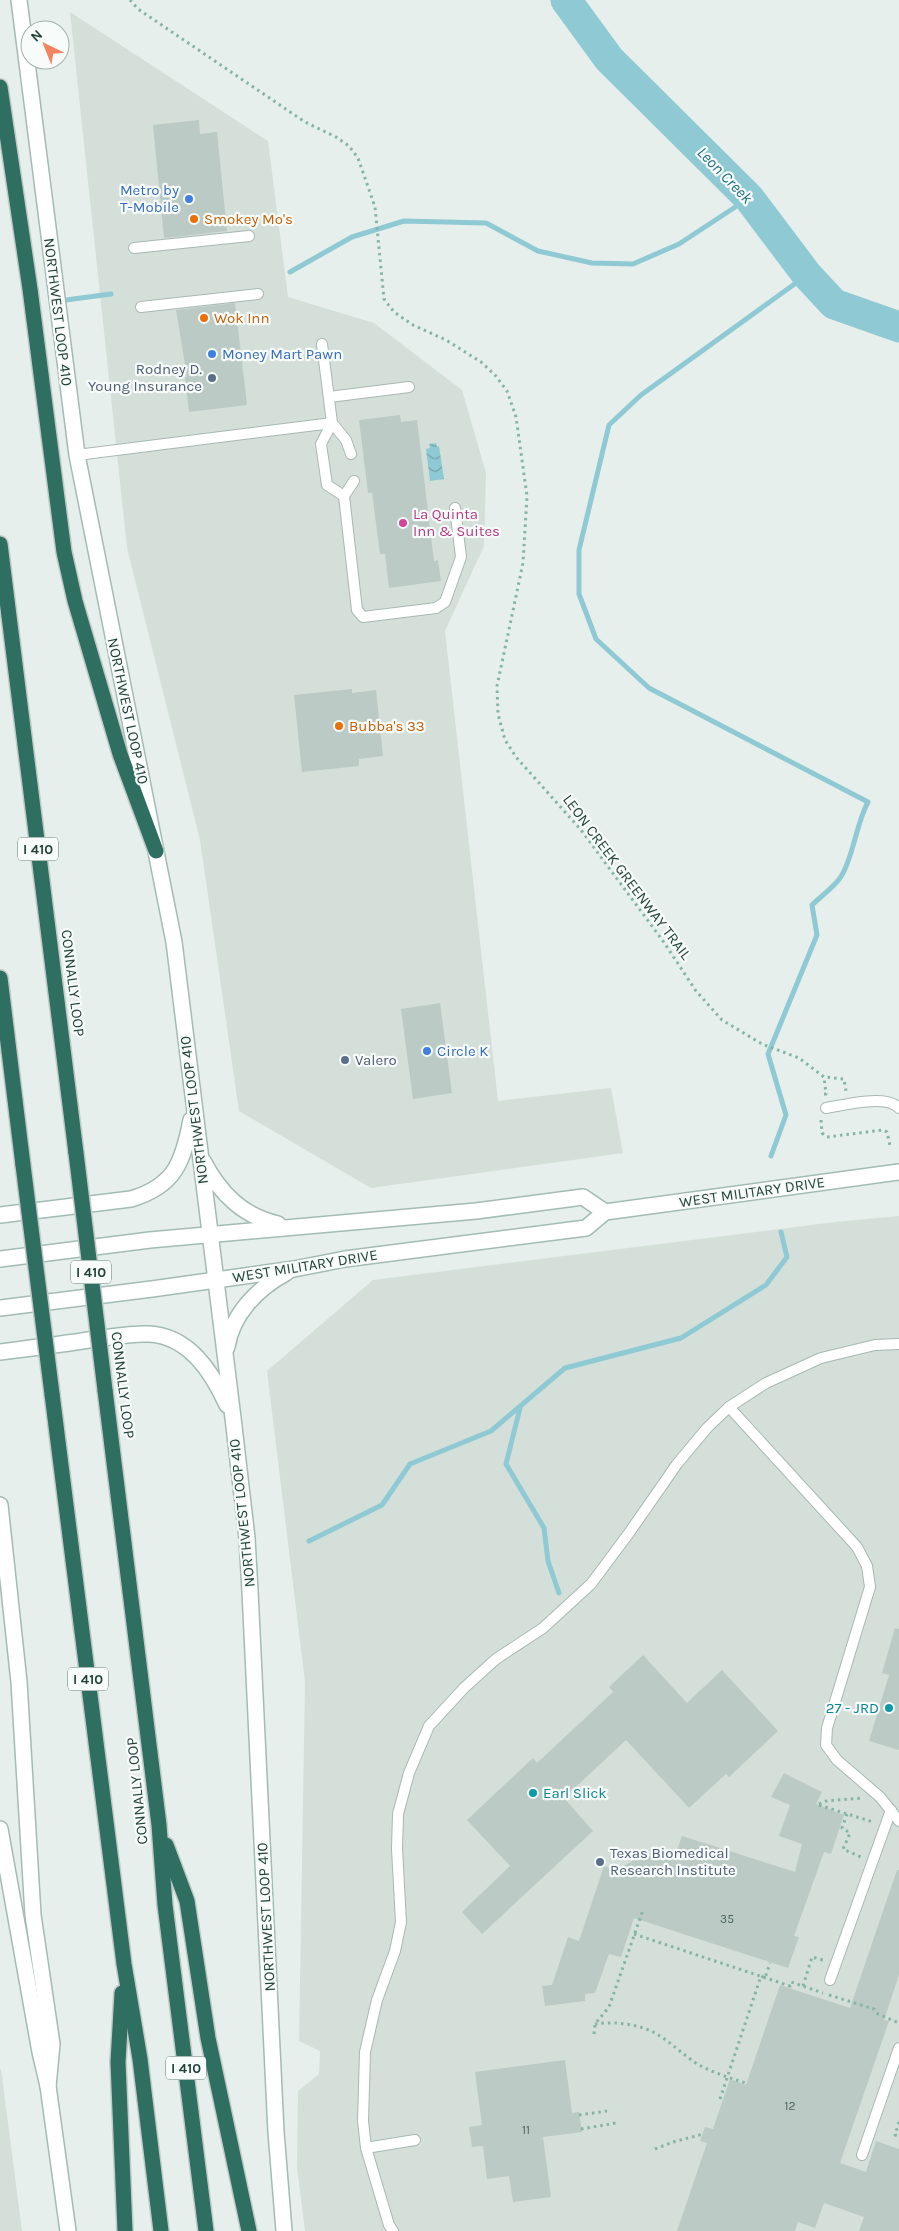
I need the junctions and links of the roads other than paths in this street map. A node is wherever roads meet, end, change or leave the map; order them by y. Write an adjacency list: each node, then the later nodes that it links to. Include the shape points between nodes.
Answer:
1 (19, 0): 12 (main road, NORTHWEST LOOP 410)
2 (0, 87): 17 (highway, via 64,552 120,754)
3 (249, 236): 4 (lane)
4 (134, 248)
5 (258, 294): 6 (lane)
6 (141, 307)
7 (322, 344): 9 (lane)
8 (409, 387): 9 (lane)
9 (329, 397): 10 (lane)
10 (332, 423): 11 (lane, via 346,440); 12 (lane); 14 (lane, via 321,444 326,485)
11 (351, 454)
12 (77, 455): 17 (main road, NORTHWEST LOOP 410)
13 (354, 481): 14 (lane)
14 (344, 496): 15 (lane, via 357,610 363,617 436,608 444,602 462,557)
15 (455, 508)
16 (0, 544): 40 (highway, CONNALLY LOOP / I 410, bridge)
17 (156, 851): 19 (main road, NORTHWEST LOOP 410, via 174,942)
18 (0, 978): 42 (highway, I 410, bridge)
19 (194, 1107): 22 (main road, NORTHWEST LOOP 410); 25 (main road, via 178,1166 155,1189 131,1199)
20 (899, 1108): 21 (lane, via 895,1103 880,1100)
21 (823, 1111)
22 (200, 1154): 26 (main road, via 223,1192 240,1208 269,1222); 27 (main road, NORTHWEST LOOP 410)
23 (899, 1172): 24 (main road, WEST MILITARY DRIVE)
24 (605, 1212): 26 (main road, via 583,1197 476,1211); 29 (main road, WEST MILITARY DRIVE, via 586,1228 345,1259)
25 (0, 1215)
26 (300, 1225): 27 (main road)
27 (209, 1234): 28 (main road); 30 (main road, NORTHWEST LOOP 410)
28 (0, 1259)
29 (294, 1269): 30 (main road, WEST MILITARY DRIVE); 34 (main road, via 271,1282 246,1305 231,1330)
30 (214, 1280): 31 (main road, WEST MILITARY DRIVE); 34 (main road, NORTHWEST LOOP 410)
31 (0, 1308)
32 (899, 1344): 35 (lane, via 875,1345 821,1358 766,1383)
33 (0, 1352): 36 (main road, via 136,1334 167,1337 191,1351 206,1368)
34 (225, 1359): 36 (main road, NORTHWEST LOOP 410)
35 (729, 1407): 38 (lane, via 857,1547 868,1566 870,1587 827,1728 826,1745 837,1760); 47 (lane, via 677,1464 591,1584 543,1628 496,1659 430,1726 409,1774 398,1814 401,1922 395,1951 376,2000 365,2052 362,2121)
36 (232, 1418): 55 (main road, NORTHWEST LOOP 410, via 247,1538 276,2132)
37 (0, 1505): 45 (main road, via 20,1691 33,1915 52,2044)
38 (891, 1810): 39 (lane); 43 (lane)
39 (899, 1821)
40 (159, 1825): 53 (highway, CONNALLY LOOP / I 410, via 166,1915); 54 (highway, via 187,1901 208,2038)
41 (0, 1829): 45 (main road)
42 (124, 1964): 51 (highway, via 118,2062); 52 (highway, I 410, via 140,2059)
43 (830, 1980)
44 (899, 2048): 48 (lane)
45 (48, 2086): 50 (main road)
46 (415, 2140): 47 (lane)
47 (366, 2148): 49 (lane)
48 (862, 2155)
49 (390, 2229)
50 (68, 2231)
51 (125, 2231)
52 (161, 2231)
53 (206, 2231)
54 (249, 2231)
55 (284, 2231)

